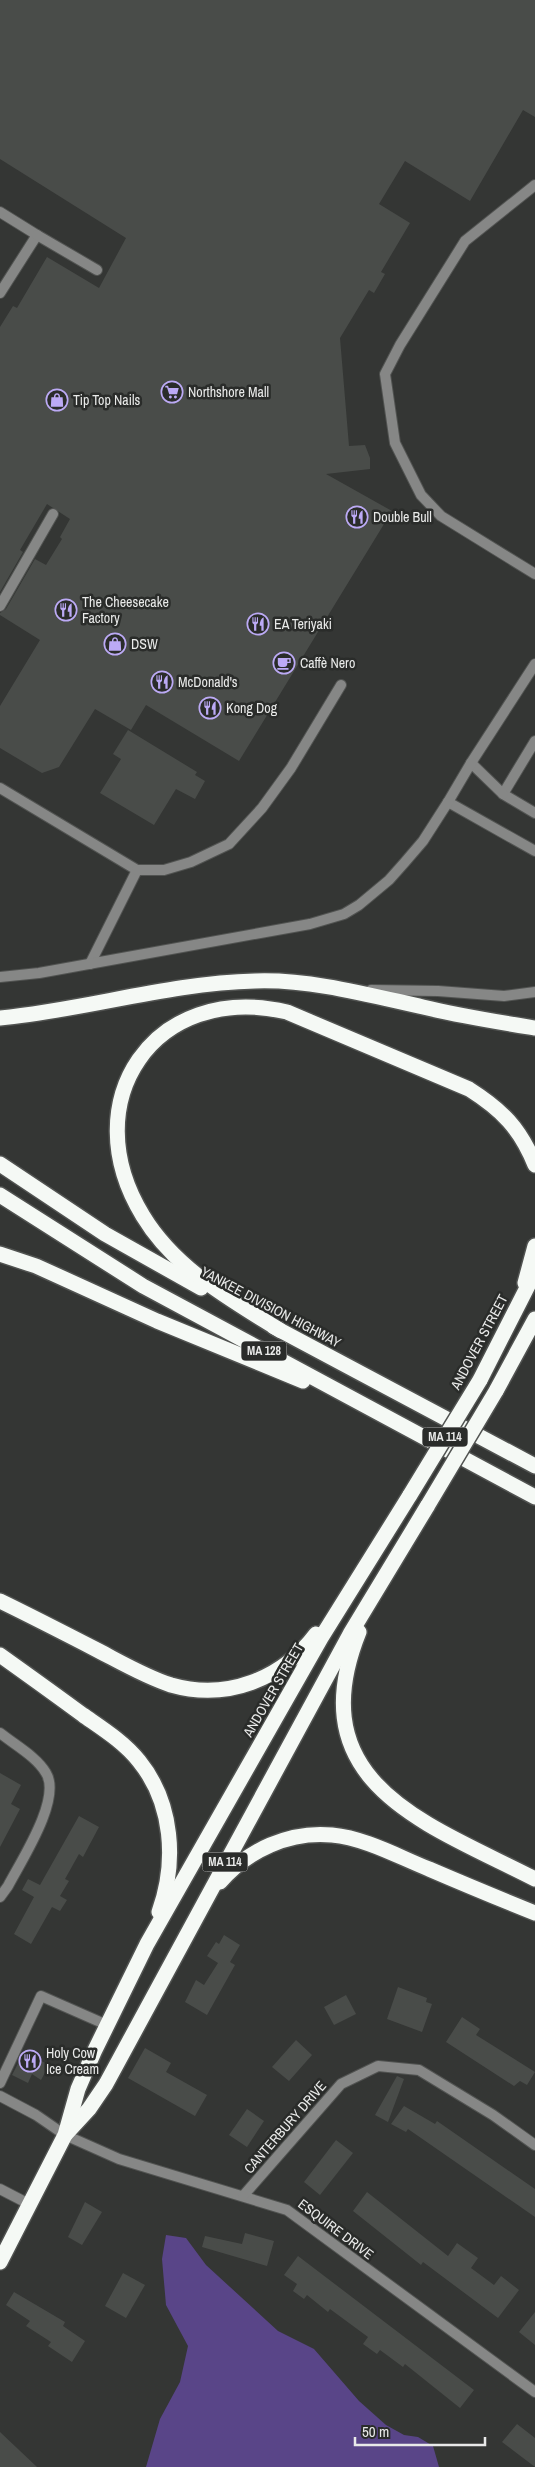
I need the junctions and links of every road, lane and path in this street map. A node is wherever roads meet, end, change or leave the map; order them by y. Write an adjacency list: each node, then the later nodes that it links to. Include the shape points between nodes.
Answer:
1 (535, 185): 7 (street, via 465,241 400,345 386,374 394,443 421,495 441,516)
2 (0, 212): 3 (street)
3 (37, 235): 4 (street); 5 (street)
4 (97, 270)
5 (0, 294)
6 (53, 514): 8 (street)
7 (535, 574)
8 (0, 606)
9 (535, 664): 12 (street)
10 (341, 685): 18 (street, via 291,768 262,808 229,844 191,862 164,870)
11 (535, 741): 14 (street)
12 (471, 763): 14 (street); 15 (street)
13 (0, 788): 18 (street)
14 (503, 794): 16 (street)
15 (448, 802): 17 (street); 19 (street, via 421,843 389,880 359,906 344,914 310,924)
16 (535, 813)
17 (535, 851)
18 (137, 870): 19 (street)
19 (90, 964): 20 (street)
20 (0, 977)
21 (345, 990): 22 (street, via 438,991 504,996); 23 (highway, via 281,982 230,983); 24 (highway)
22 (535, 992)
23 (0, 1018)
24 (535, 1028)
25 (0, 1164): 33 (highway, YANKEE DIVISION HIGHWAY / MA 128, via 155,1264)
26 (535, 1165): 33 (highway, via 526,1143 511,1122 469,1089 287,1012 251,1006 222,1007 183,1020 150,1045 127,1082 119,1104 116,1129 123,1174 144,1218 193,1274)
27 (0, 1195): 34 (highway, MA 128, via 143,1286)
28 (535, 1246): 31 (highway)
29 (0, 1254): 34 (highway, via 36,1266 293,1378)
30 (535, 1272): 31 (highway, ANDOVER STREET / MA 114)
31 (519, 1300): 37 (highway, ANDOVER STREET / MA 114, bridge, via 480,1380)
32 (535, 1319): 38 (highway, ANDOVER STREET / MA 114, bridge, via 496,1391)
33 (281, 1331): 35 (highway, YANKEE DIVISION HIGHWAY / MA 128)
34 (356, 1401): 36 (highway, MA 128)
35 (535, 1466)
36 (535, 1497)
37 (357, 1578): 39 (highway, via 315,1636 279,1670 256,1681 219,1690 196,1690 147,1676); 46 (highway, ANDOVER STREET / MA 114)
38 (378, 1585): 42 (highway, via 356,1640 344,1694 349,1740 359,1763 374,1784 394,1803 418,1819); 44 (highway, ANDOVER STREET / MA 114)
39 (0, 1600)
40 (0, 1655): 46 (highway, via 118,1740 153,1781 168,1825 170,1855 161,1906)
41 (0, 1733): 43 (street, via 39,1763 48,1774 50,1785 45,1813)
42 (535, 1879)
43 (0, 1897)
44 (204, 1900): 45 (highway, via 243,1860 264,1848 308,1835 333,1835 375,1847); 50 (highway, ANDOVER STREET / MA 114, via 106,2084)
45 (535, 1913)
46 (147, 1944): 47 (highway, ANDOVER STREET / MA 114)
47 (107, 2026): 48 (street, via 41,1996); 50 (highway, ANDOVER STREET / MA 114, via 78,2089)
48 (0, 2082)
49 (0, 2096): 50 (street, ESQUIRE DRIVE)
50 (65, 2135): 53 (street, ESQUIRE DRIVE, via 119,2159); 54 (highway, ANDOVER STREET / MA 114)
51 (535, 2145): 53 (street, CANTERBURY DRIVE, via 419,2070 378,2066 341,2084)
52 (0, 2189): 54 (street)
53 (243, 2196): 56 (street, ESQUIRE DRIVE, via 287,2210)
54 (29, 2204): 55 (highway, ANDOVER STREET / MA 114)
55 (0, 2262)
56 (535, 2392)

